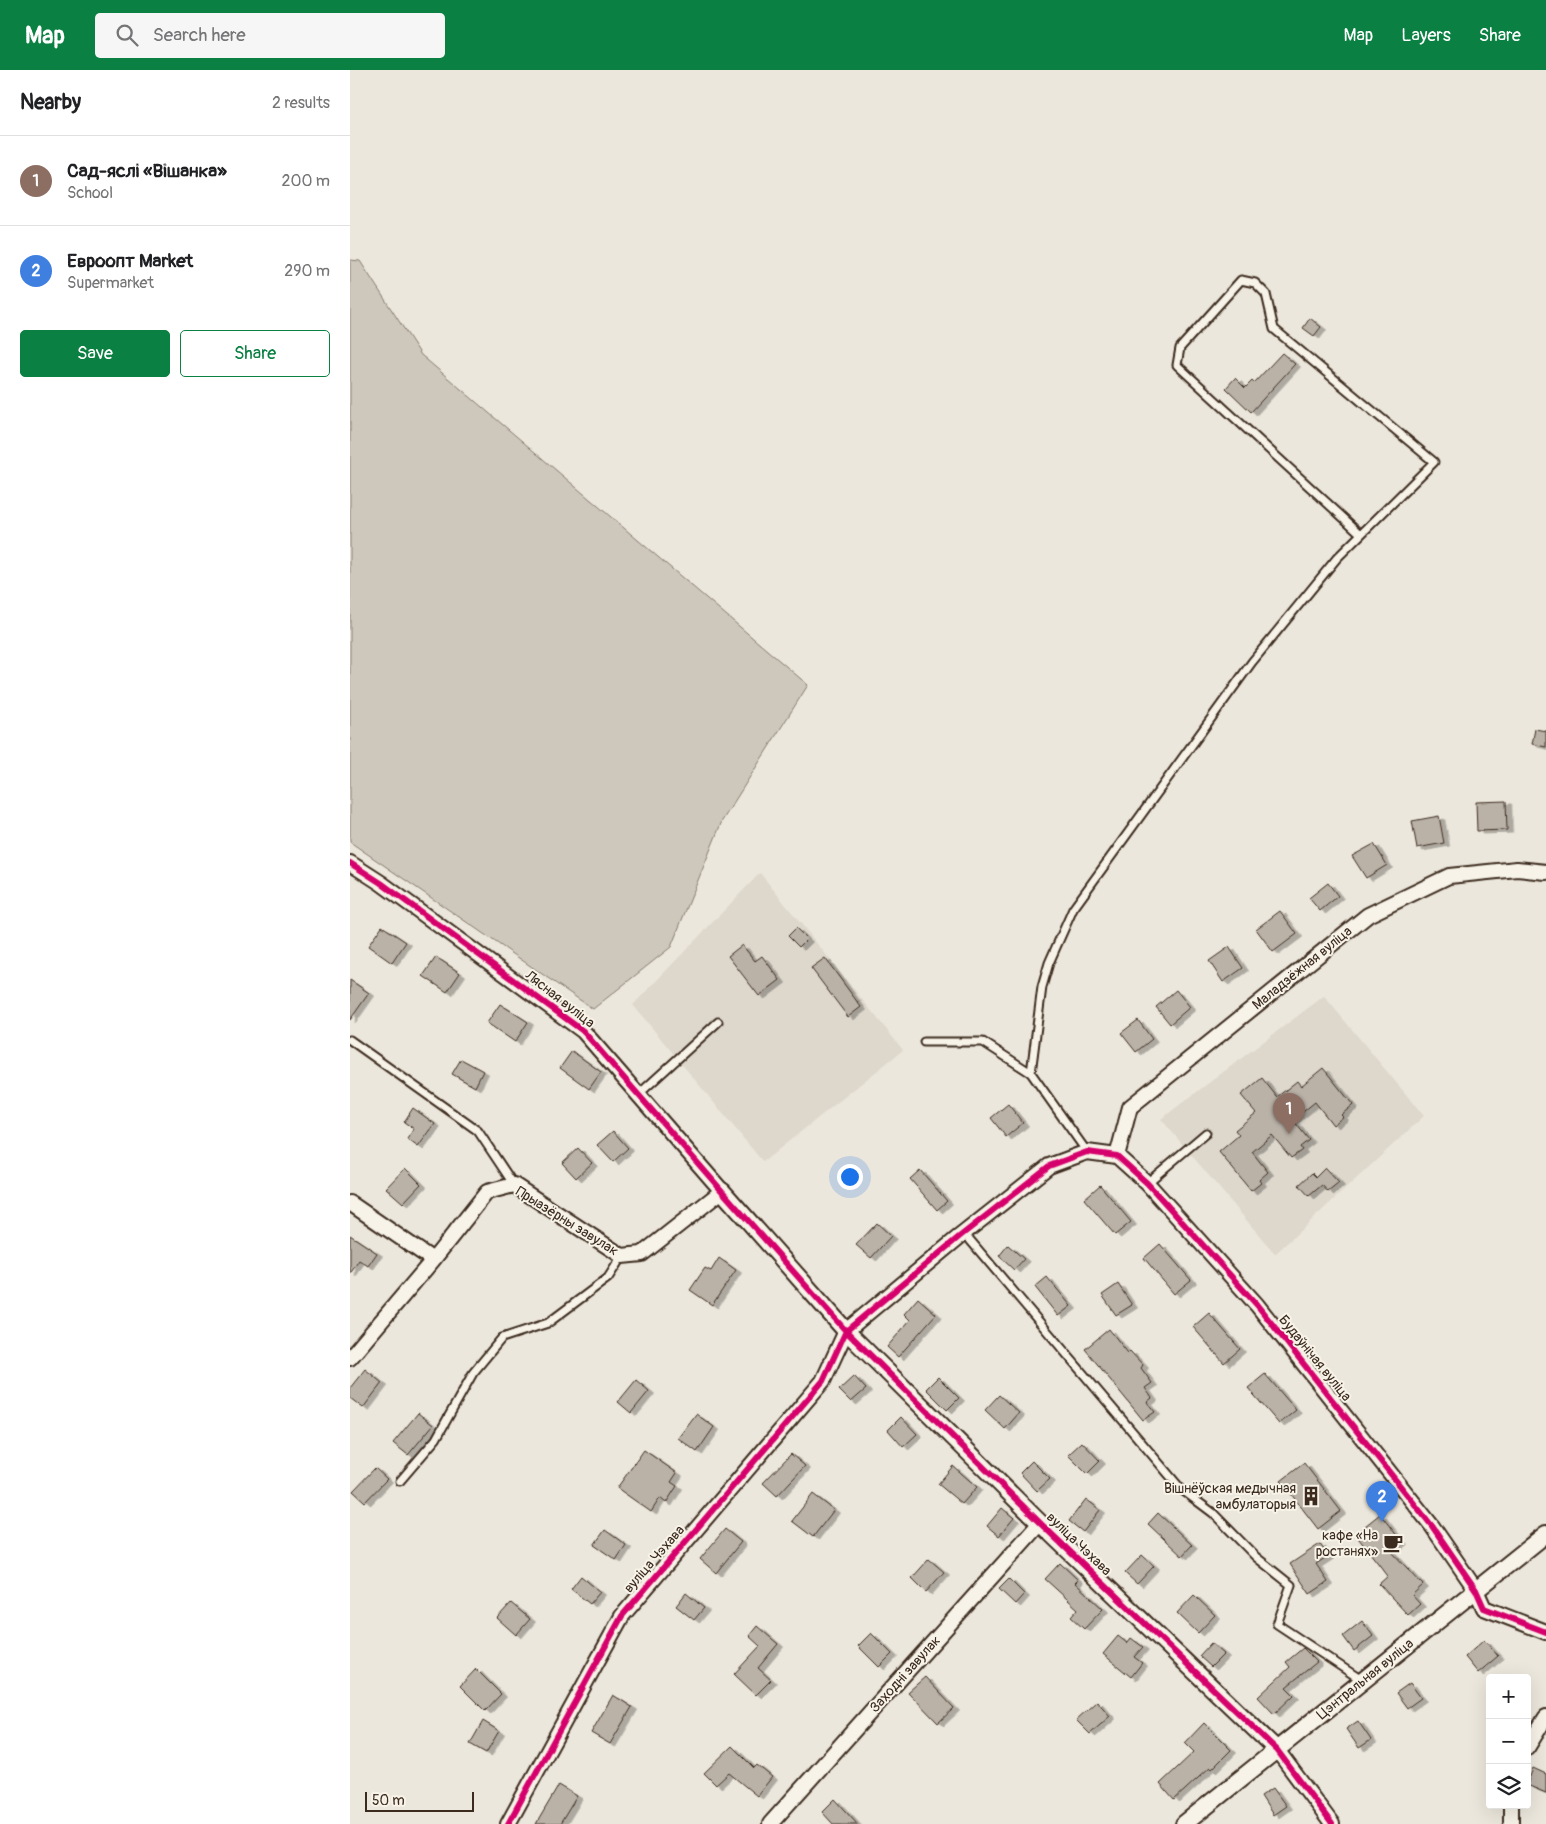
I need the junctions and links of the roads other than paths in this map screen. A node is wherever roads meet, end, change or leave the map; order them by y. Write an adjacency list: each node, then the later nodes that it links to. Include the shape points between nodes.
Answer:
1 (1361, 534): 1 (lane, via 1434,462 1274,330 1266,294 1255,283 1241,280 1180,348 1177,365); 7 (lane, via 1337,558 1252,662 1073,910 1042,987)
2 (350, 863): 8 (street, Лясная вуліца, via 583,1031)
3 (1546, 872): 11 (street, Маладзёжная вуліца, via 1517,869 1449,876 1368,914 1130,1107)
4 (718, 1022): 8 (lane)
5 (350, 1040): 13 (lane, via 478,1131)
6 (924, 1042): 7 (lane, via 983,1042)
7 (1031, 1073): 10 (lane)
8 (639, 1094): 14 (street, Лясная вуліца)
9 (1206, 1133): 12 (lane)
10 (1087, 1152): 11 (street, вуліца Чэхава); 16 (street, вуліца Чэхава, via 1049,1166)
11 (1117, 1156): 12 (street, Будаўнічая вуліца)
12 (1147, 1182): 24 (street, Будаўнічая вуліца, via 1257,1305 1432,1526)
13 (514, 1185): 17 (street, Прыазёрны завулак); 18 (street, Прыазёрны завулак, via 487,1192)
14 (722, 1191): 17 (street, Прыазёрны завулак, via 642,1254); 19 (street, вуліца Чэхава)
15 (350, 1203): 18 (street)
16 (964, 1233): 19 (street, вуліца Чэхава); 26 (lane, via 1181,1489 1292,1585 1277,1624)
17 (622, 1256): 21 (lane, via 608,1278 548,1323 502,1338 473,1373 436,1439)
18 (433, 1260): 20 (street, Прыазёрны завулак)
19 (846, 1330): 22 (street, вуліца Чэхава); 31 (street, вуліца Чэхава, via 823,1381 622,1616)
20 (350, 1358)
21 (400, 1481)
22 (1040, 1523): 29 (street, вуліца Чэхава); 32 (street, Заходні завулак)
23 (1546, 1534): 24 (street, Цэнтральная вуліца)
24 (1476, 1590): 25 (street, Будаўнічая вуліца, via 1484,1608); 26 (street, Цэнтральная вуліца)
25 (1546, 1632)
26 (1363, 1681): 29 (street, Цэнтральная вуліца)
27 (1546, 1717): 28 (street)
28 (1531, 1741)
29 (1277, 1750): 33 (street, Цэнтральная вуліца); 34 (street)
30 (1511, 1809): 35 (street)
31 (508, 1824)
32 (770, 1824)
33 (1184, 1824)
34 (1332, 1824)
35 (1512, 1824)

